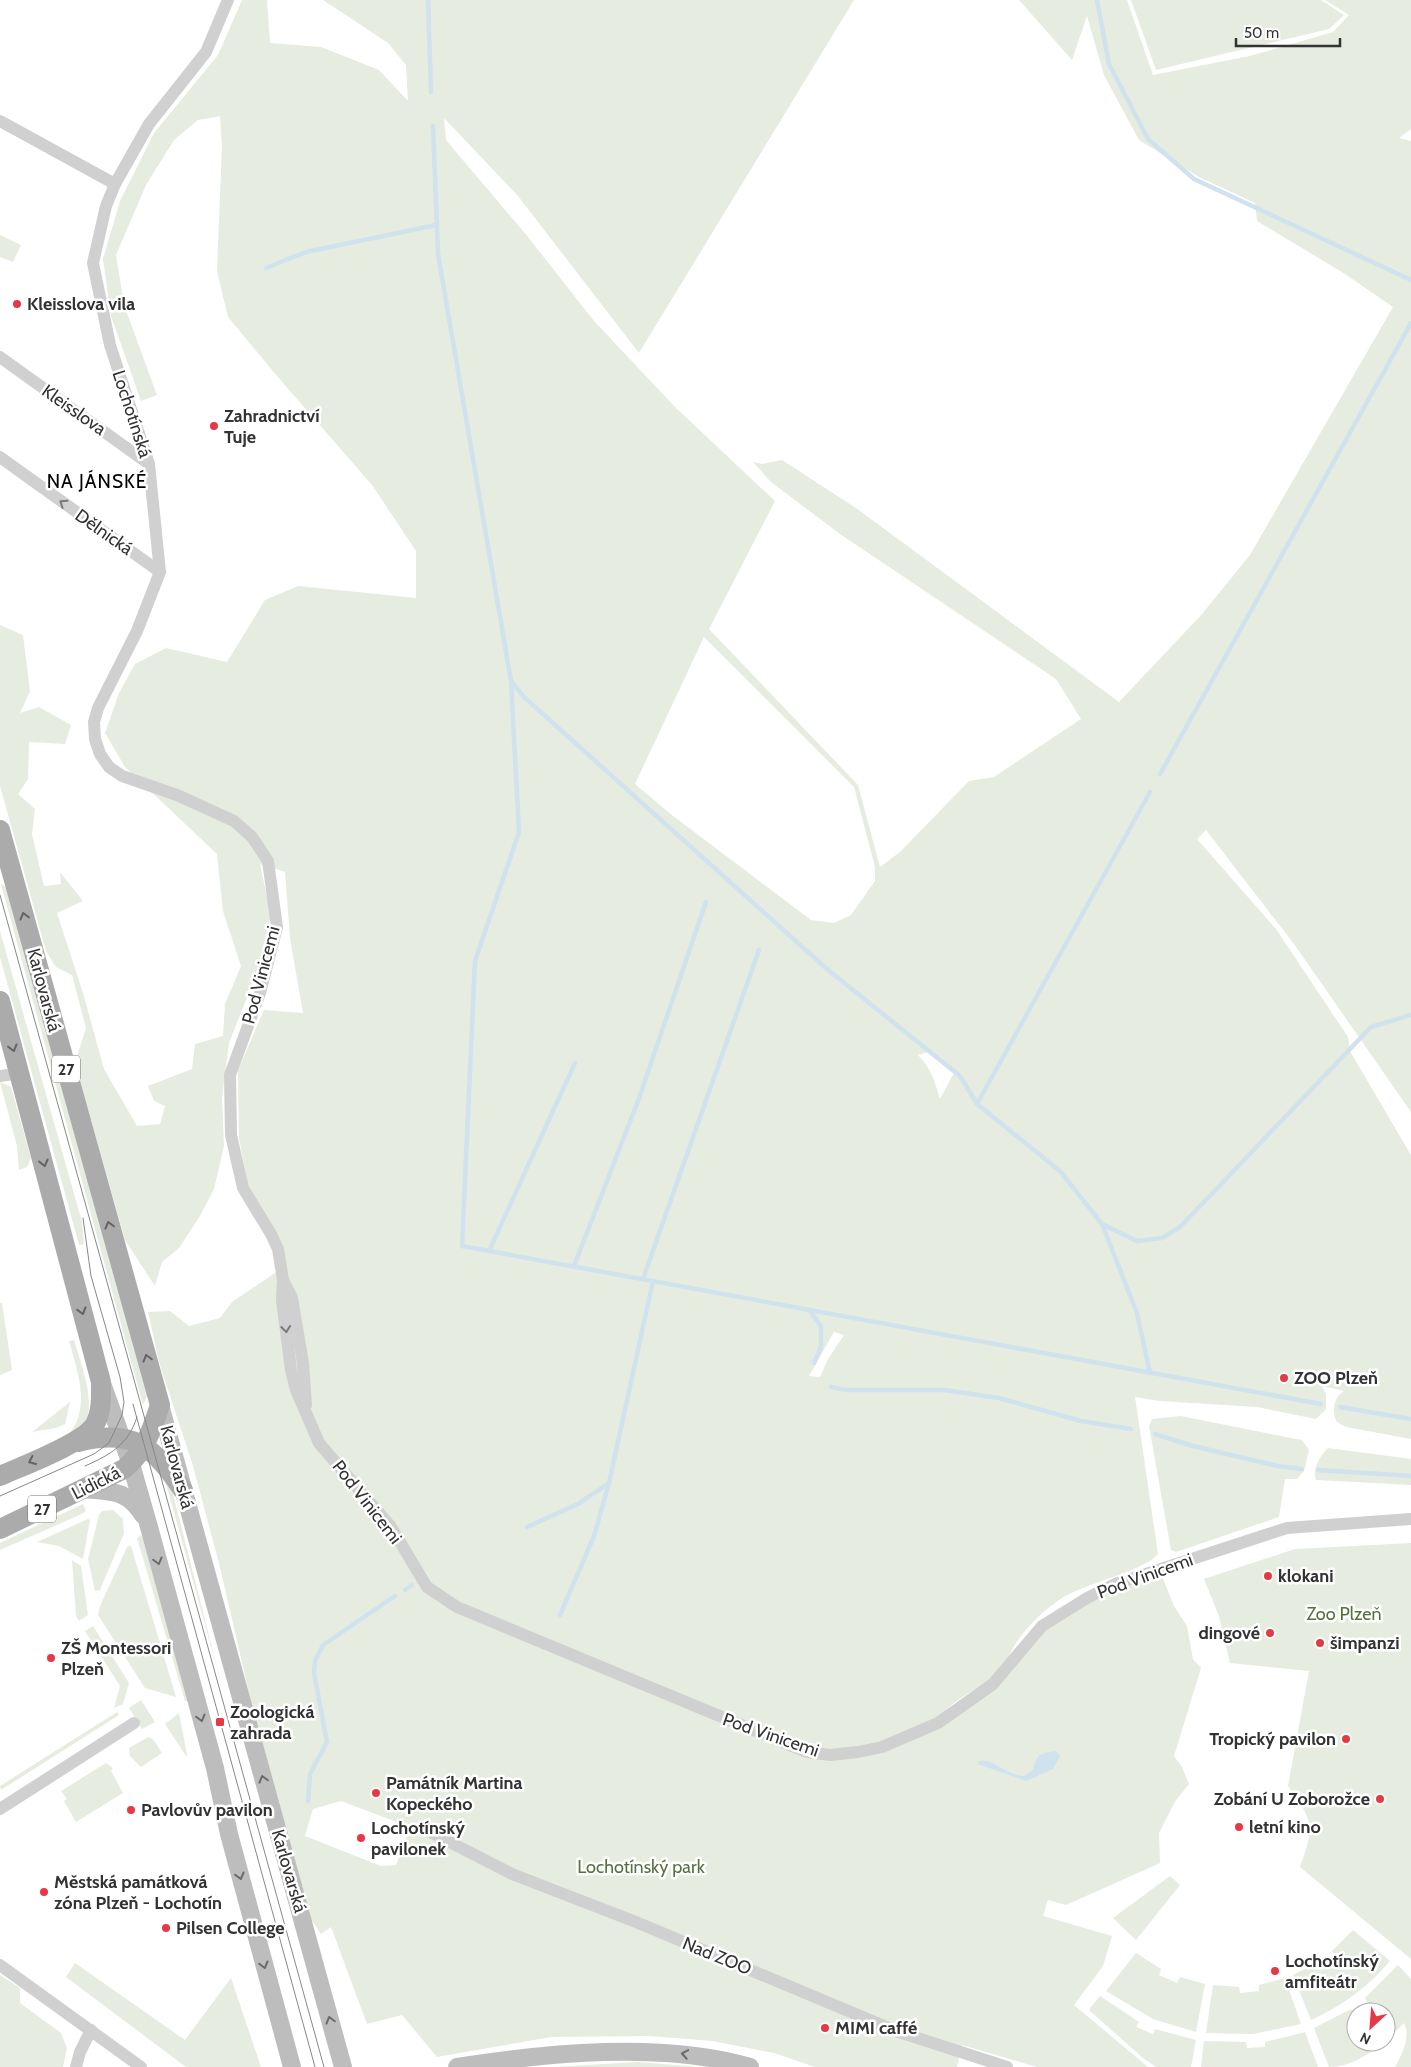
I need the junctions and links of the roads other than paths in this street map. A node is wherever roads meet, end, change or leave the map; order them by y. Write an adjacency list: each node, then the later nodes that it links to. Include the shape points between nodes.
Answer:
1 (228, 0): 3 (street, Lochotínská, via 206,52 149,124)
2 (0, 121): 3 (street)
3 (115, 184): 6 (street, Lochotínská, via 106,206 93,262 110,345)
4 (0, 357): 6 (street, Kleisslova)
5 (0, 457): 7 (street, Dělnická, one-way to 5)
6 (148, 464): 7 (street, Lochotínská)
7 (160, 572): 8 (street, Lochotínská, via 137,631 98,708 94,722)
8 (100, 754): 23 (street, Pod Vinicemi, via 122,776 177,795 234,821 252,836 268,861 277,926 260,993 230,1075 231,1135 243,1188 278,1249 284,1280 282,1300 291,1370 319,1443 391,1527 427,1587 450,1603 787,1744 807,1752 830,1755 882,1747 938,1723 994,1684 1042,1626 1115,1584 1287,1528)
9 (0, 830): 10 (main road, Karlovarská / 27)
10 (5, 868): 15 (main road, Karlovarská / 27, one-way to 10)
11 (0, 1001): 12 (main road, one-way to 12)
12 (20, 1073): 13 (street); 14 (main road, one-way to 14)
13 (0, 1076)
14 (102, 1382): 16 (main road); 17 (main road, via 100,1411 95,1424 84,1436)
15 (160, 1405): 18 (main road, Lidická / 27); 22 (main road, Karlovarská)
16 (118, 1430): 17 (main road, via 110,1436); 18 (main road); 19 (main road)
17 (64, 1446): 20 (main road, one-way to 20)
18 (144, 1446): 19 (main road, Lidická / 27); 22 (main road, via 165,1465)
19 (131, 1464): 21 (main road, Lidická / 27); 24 (main road)
20 (0, 1476)
21 (83, 1490): 24 (main road, via 120,1492 135,1503); 25 (main road, Lidická / 27)
22 (183, 1490): 35 (main road, Karlovarská, one-way to 22)
23 (1411, 1519)
24 (149, 1527): 34 (main road, one-way to 34)
25 (0, 1529)
26 (134, 1723): 27 (street)
27 (0, 1809)
28 (432, 1833): 39 (street, Nad ZOO, via 512,1874 896,2031)
29 (0, 1965): 30 (street)
30 (90, 2030): 32 (street); 33 (street)
31 (516, 2059): 36 (main road); 37 (street); 38 (main road, one-way to 31, via 673,2052 547,2055)
32 (76, 2067)
33 (141, 2067)
34 (292, 2067)
35 (342, 2067)
36 (456, 2067)
37 (500, 2067)
38 (750, 2067)
39 (1006, 2067)

